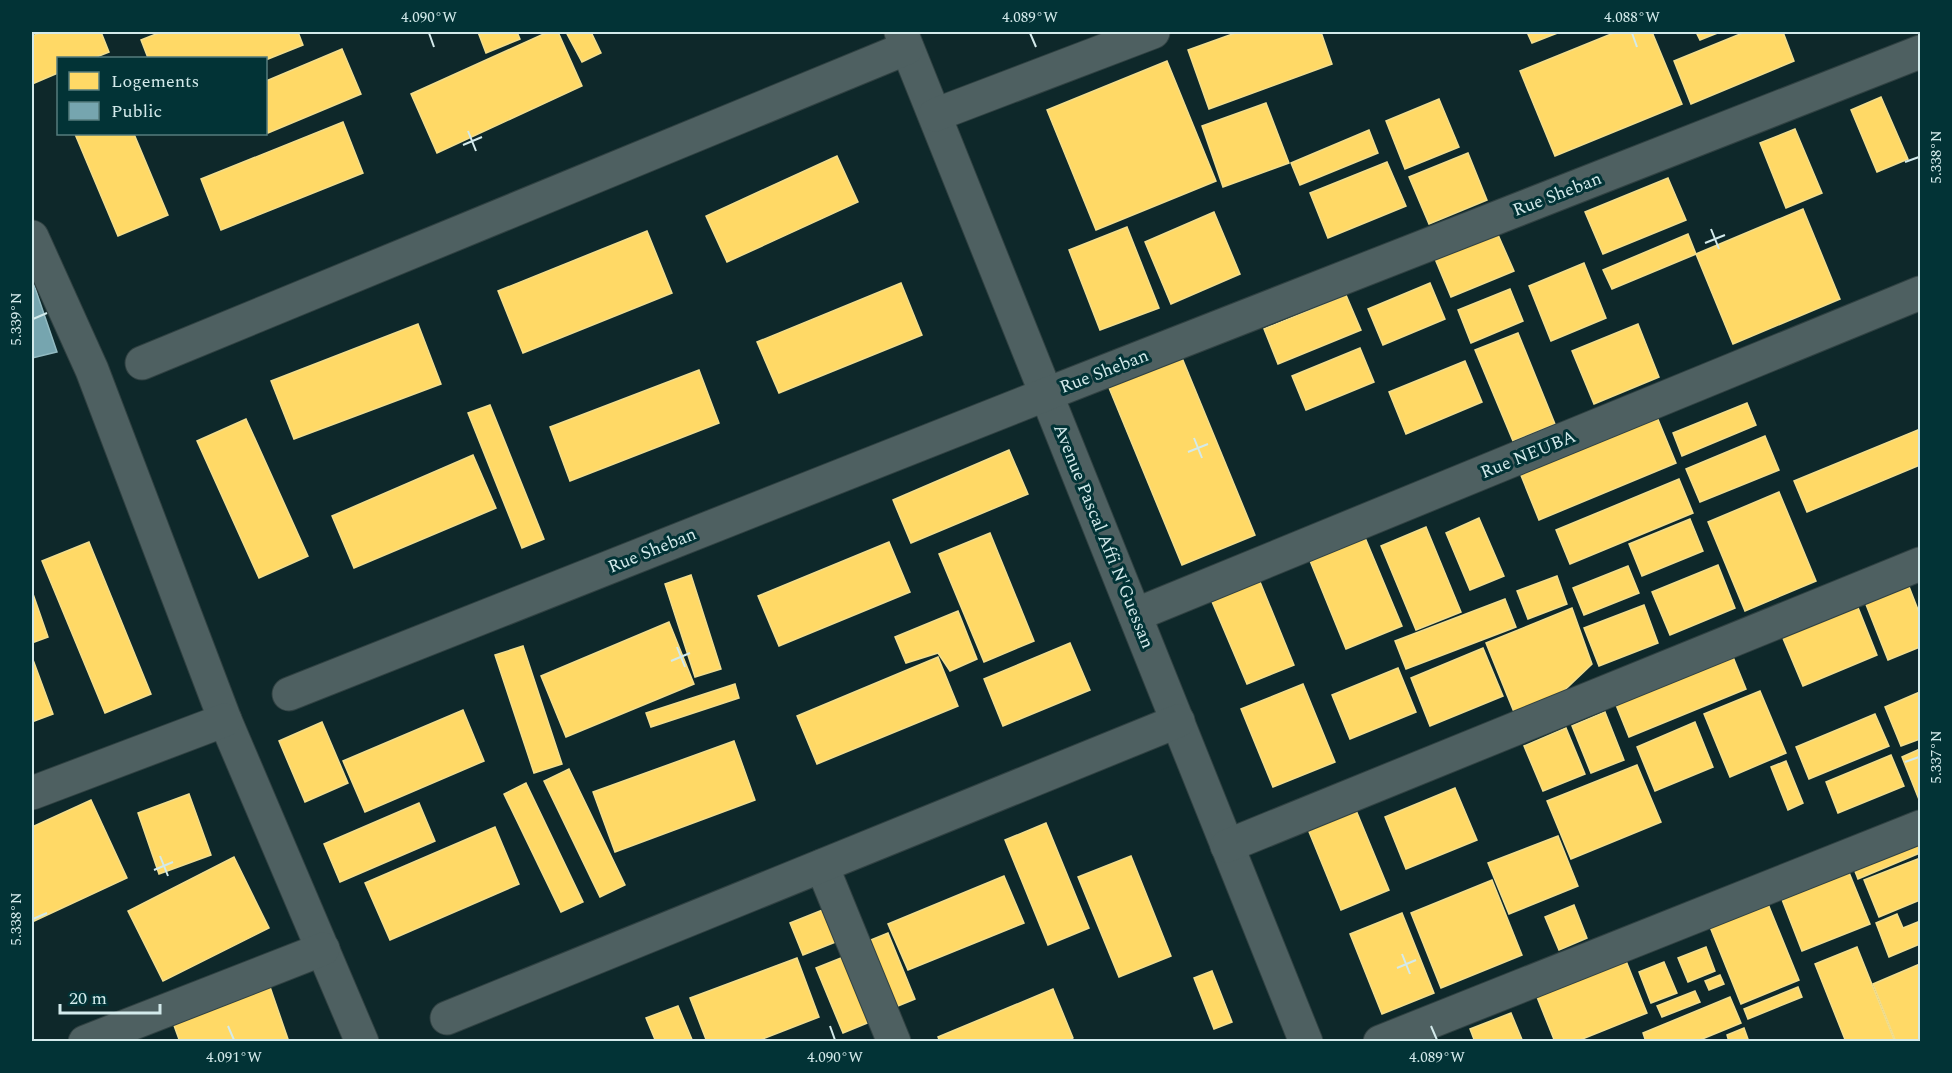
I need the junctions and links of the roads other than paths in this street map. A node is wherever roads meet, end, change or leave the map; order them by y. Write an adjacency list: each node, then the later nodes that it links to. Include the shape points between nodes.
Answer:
1 (1153, 32): 4 (street)
2 (904, 40): 4 (street, Avenue Pascal Affi N'Guessan); 7 (street)
3 (1920, 52): 8 (street, Rue Sheban)
4 (934, 115): 8 (street, Avenue Pascal Affi N'Guessan)
5 (32, 237): 12 (street, via 92,370)
6 (1920, 293): 10 (street, Rue NEUBA)
7 (142, 363)
8 (1047, 394): 10 (street, Avenue Pascal Affi N'Guessan); 11 (street, Rue Sheban)
9 (1920, 564): 16 (street)
10 (1135, 615): 13 (street, Avenue Pascal Affi N'Guessan)
11 (289, 694)
12 (225, 720): 14 (street); 18 (street)
13 (1178, 721): 16 (street, Avenue Pascal Affi N'Guessan); 17 (street)
14 (32, 793)
15 (1920, 827): 24 (street)
16 (1227, 846): 23 (street, Avenue Pascal Affi N'Guessan)
17 (822, 866): 19 (street); 22 (street)
18 (323, 949): 20 (street); 21 (street)
19 (447, 1018)
20 (85, 1041)
21 (362, 1041)
22 (894, 1041)
23 (1306, 1041)
24 (1380, 1041)

